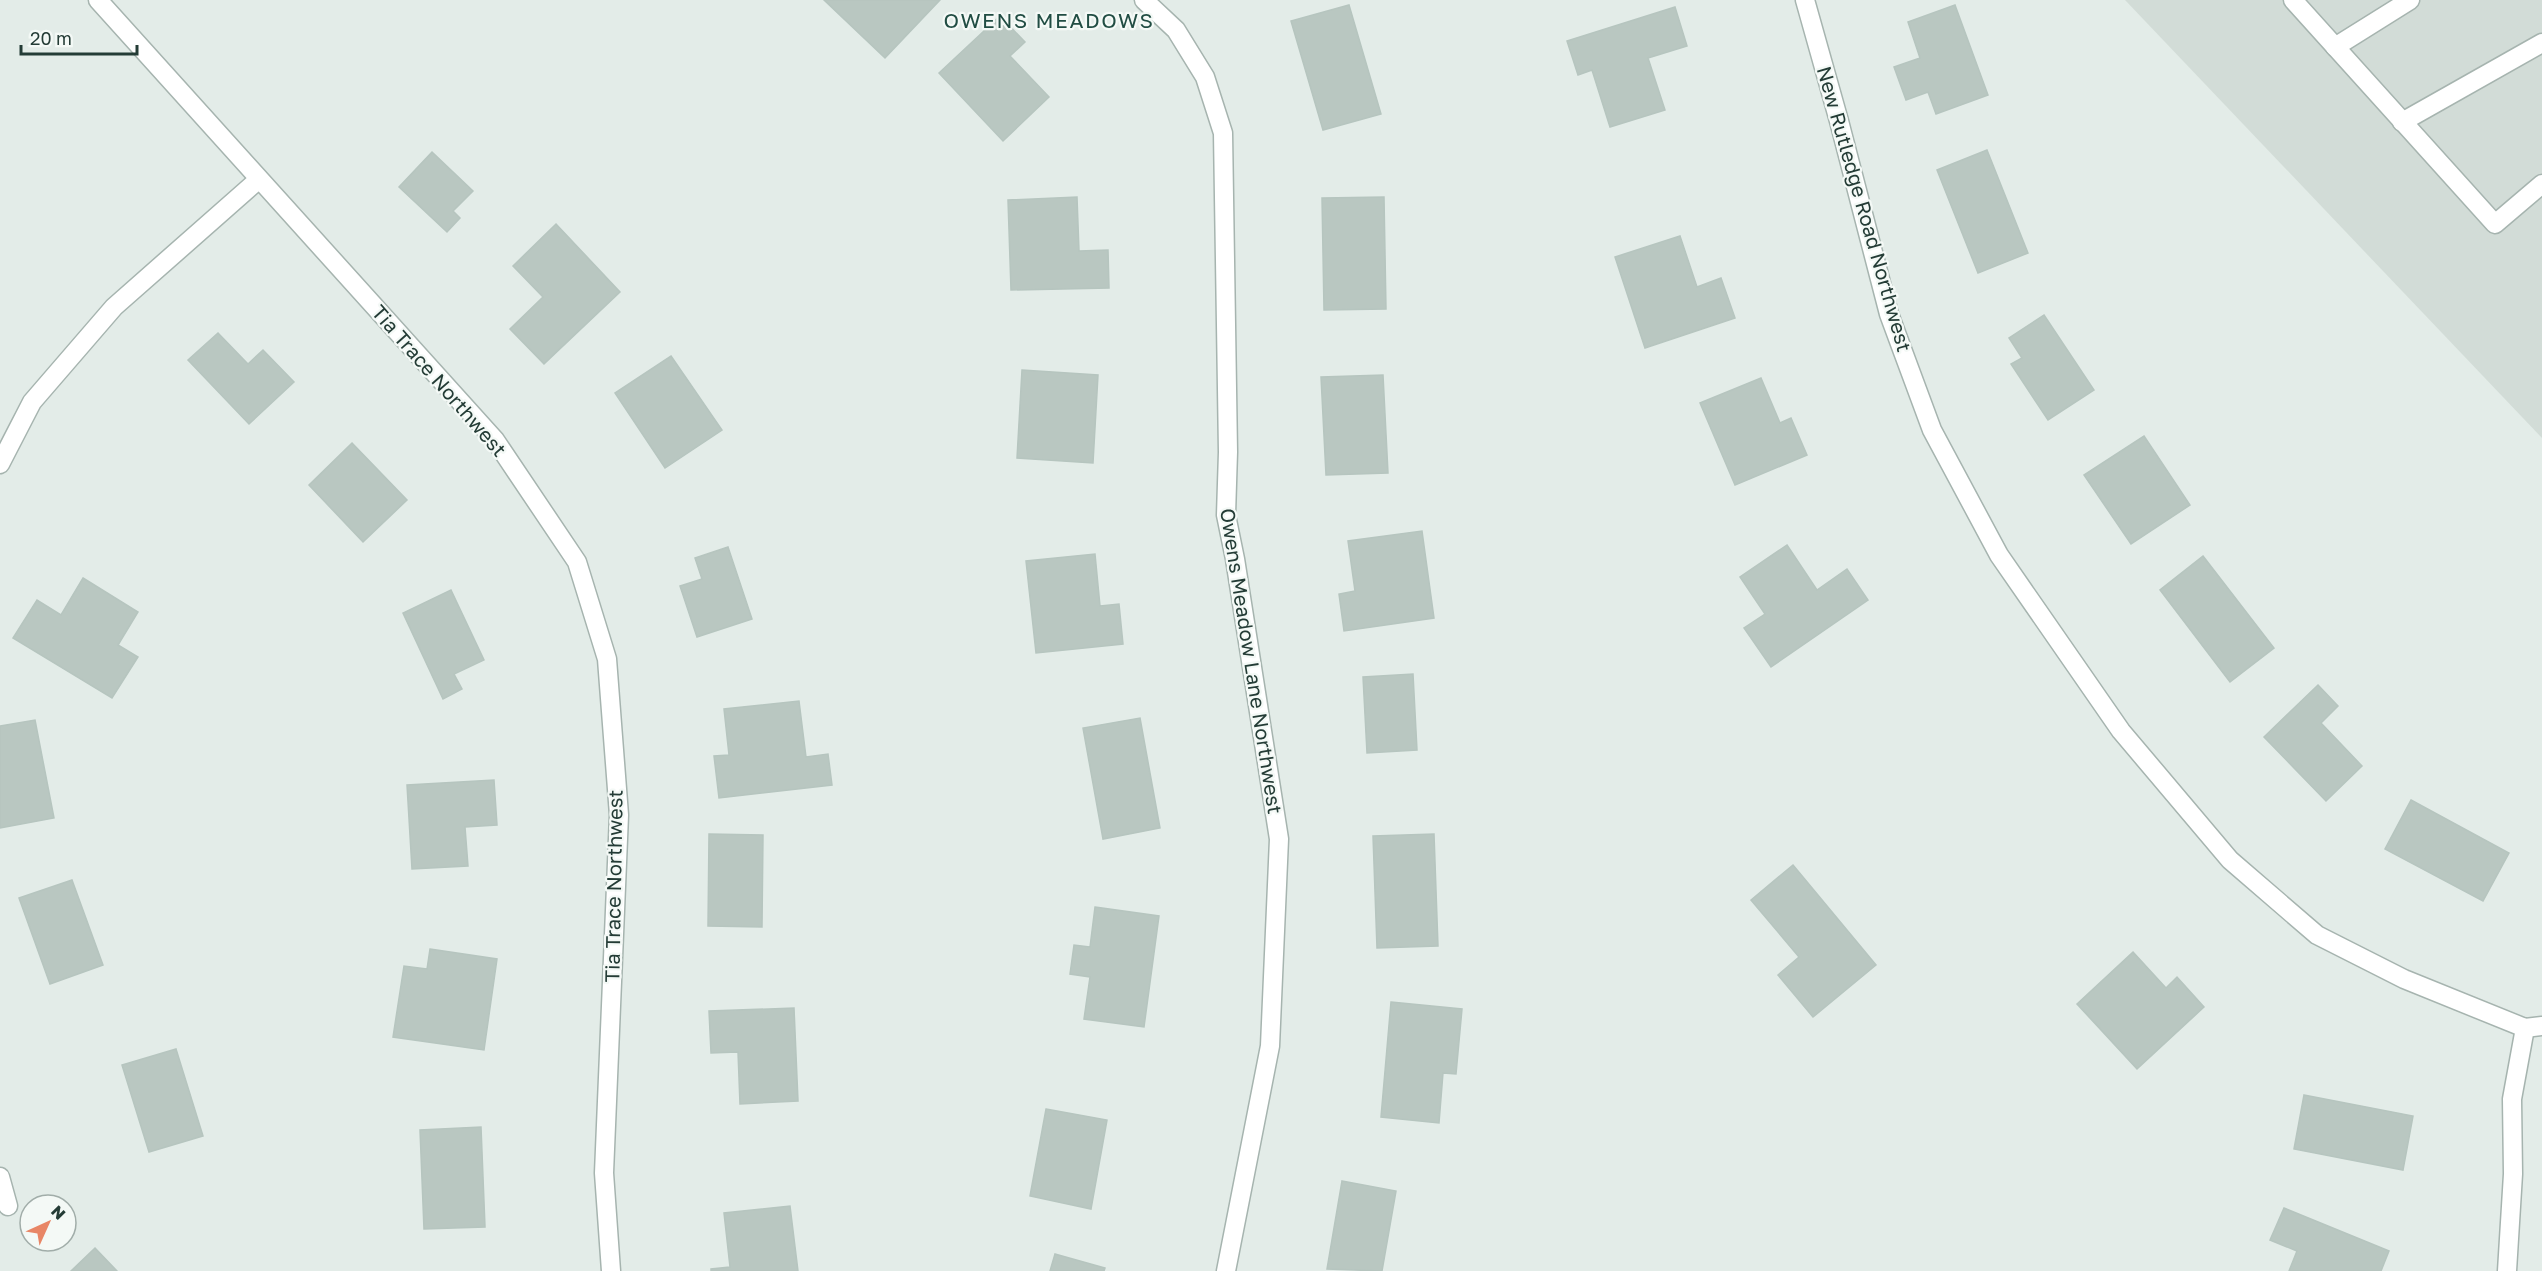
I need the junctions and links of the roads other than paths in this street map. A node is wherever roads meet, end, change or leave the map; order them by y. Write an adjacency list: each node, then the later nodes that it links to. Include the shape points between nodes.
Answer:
1 (98, 0): 9 (street, Tia Trace Northwest)
2 (1144, 0): 16 (street, Owens Meadow Lane Northwest, via 1176,30 1205,77 1223,133 1226,514 1279,839 1270,1046)
3 (1805, 0): 12 (street, New Rutledge Road Northwest, via 1889,314 1932,430 1999,555 2121,731 2230,860 2316,935 2404,980)
4 (2293, 0): 7 (street)
5 (2410, 0): 7 (street)
6 (2542, 43): 8 (street)
7 (2335, 47): 8 (street)
8 (2402, 122): 10 (street, via 2495,224)
9 (258, 180): 11 (street, via 114,307 32,402); 15 (street, Tia Trace Northwest, via 495,440 577,562 607,659 619,815 604,1173)
10 (2542, 184)
11 (0, 464)
12 (2533, 1027): 17 (street, via 2512,1099 2513,1174)
13 (0, 1177): 14 (street)
14 (8, 1206)
15 (611, 1271)
16 (1226, 1271)
17 (2507, 1271)

